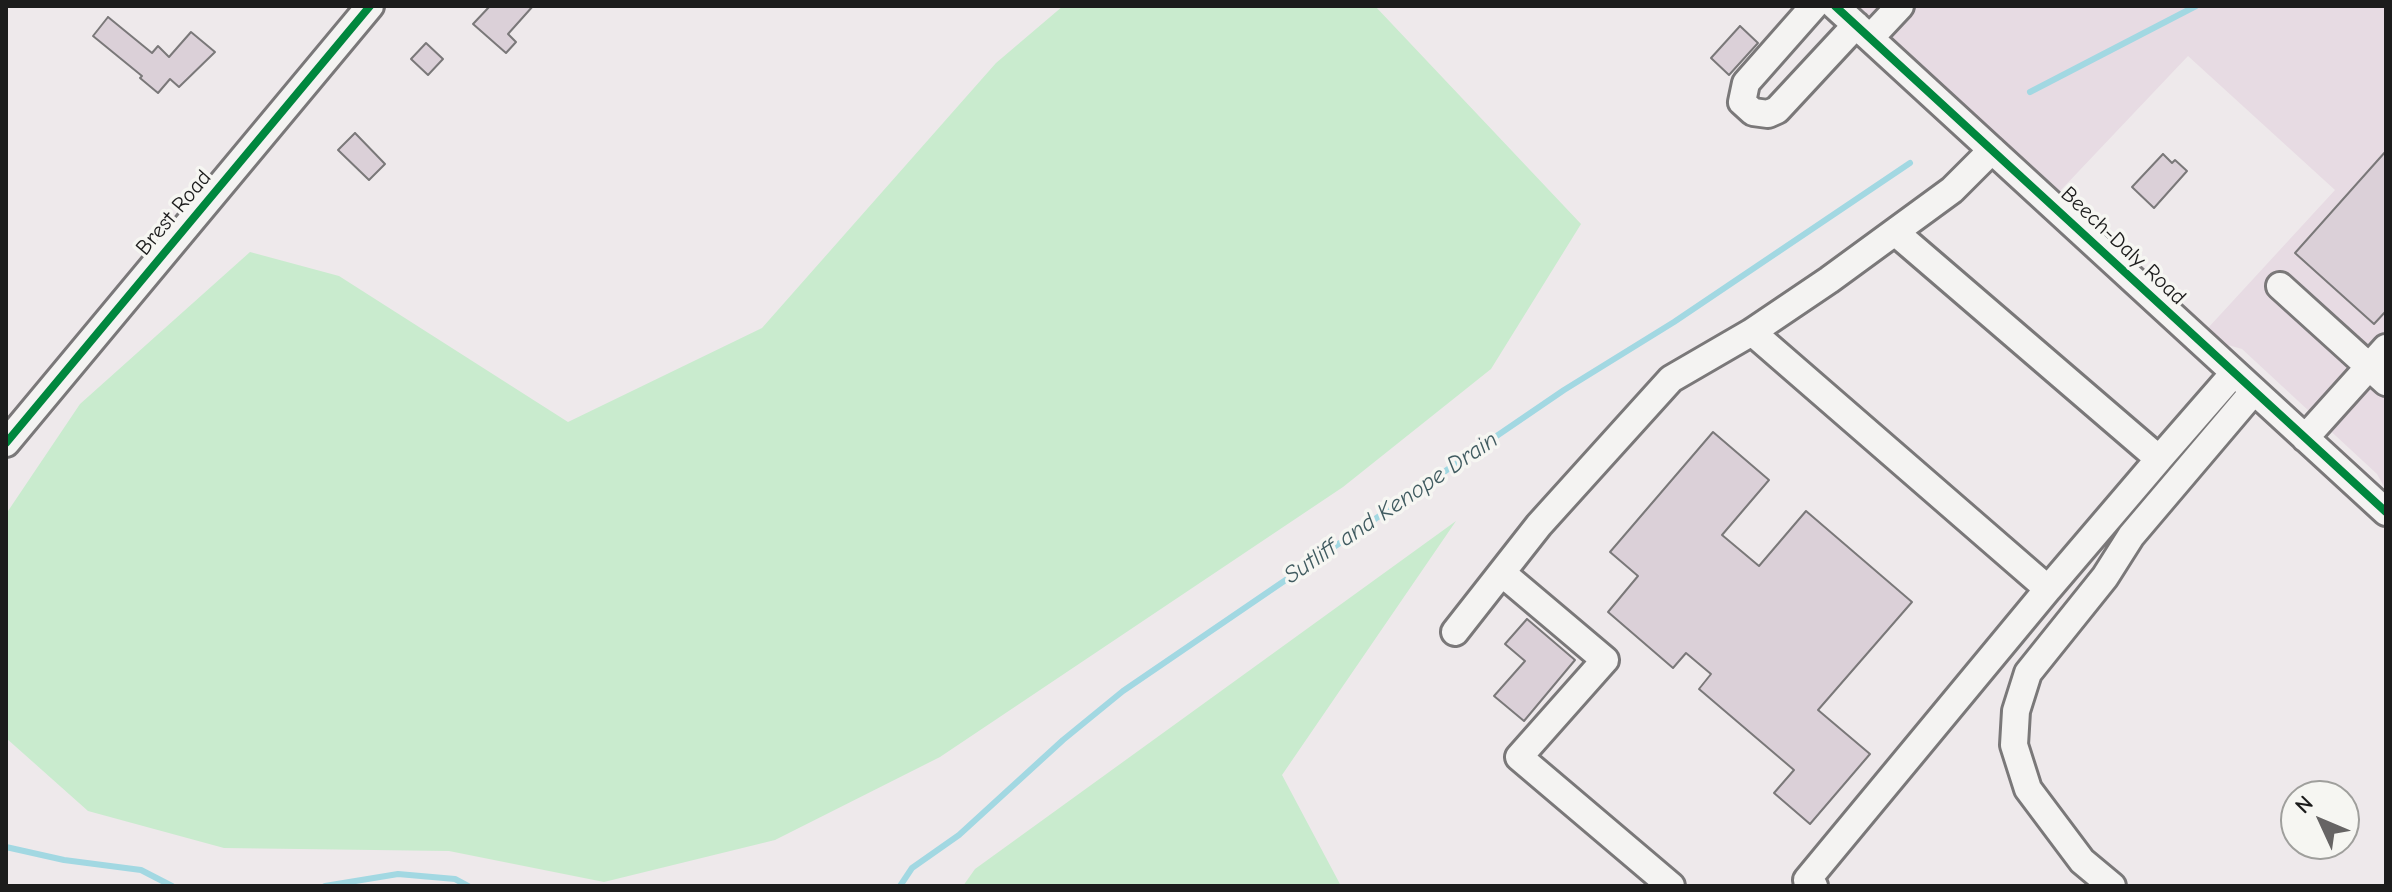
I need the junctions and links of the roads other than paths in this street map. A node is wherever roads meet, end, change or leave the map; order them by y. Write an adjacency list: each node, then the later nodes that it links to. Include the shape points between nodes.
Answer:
1 (370, 6): 14 (street, Brest Road)
2 (1814, 6): 5 (street, via 1746,83 1742,102 1753,112 1777,110)
3 (1835, 6): 5 (street, Beech-Daly Road)
4 (1900, 6): 5 (street)
5 (1863, 32): 6 (street, Beech-Daly Road)
6 (1992, 150): 7 (street, via 1952,190); 11 (street, Beech-Daly Road)
7 (1895, 232): 9 (street); 15 (street)
8 (2280, 286): 10 (street)
9 (1752, 332): 17 (street, via 1671,379); 18 (street)
10 (2380, 366): 13 (street)
11 (2234, 373): 12 (street, Beech-Daly Road); 15 (street)
12 (2254, 391): 13 (street, Beech-Daly Road); 22 (street, via 2131,536 2028,673 2016,711 2014,745 2028,789 2082,861)
13 (2305, 438): 16 (street, Beech-Daly Road)
14 (6, 443)
15 (2159, 459): 18 (street)
16 (2386, 512)
17 (1502, 573): 19 (street); 20 (street, via 1605,660 1519,757)
18 (2048, 589): 21 (street, via 1807,880)
19 (1455, 632)
20 (1671, 886)
21 (1814, 886)
22 (2112, 886)

